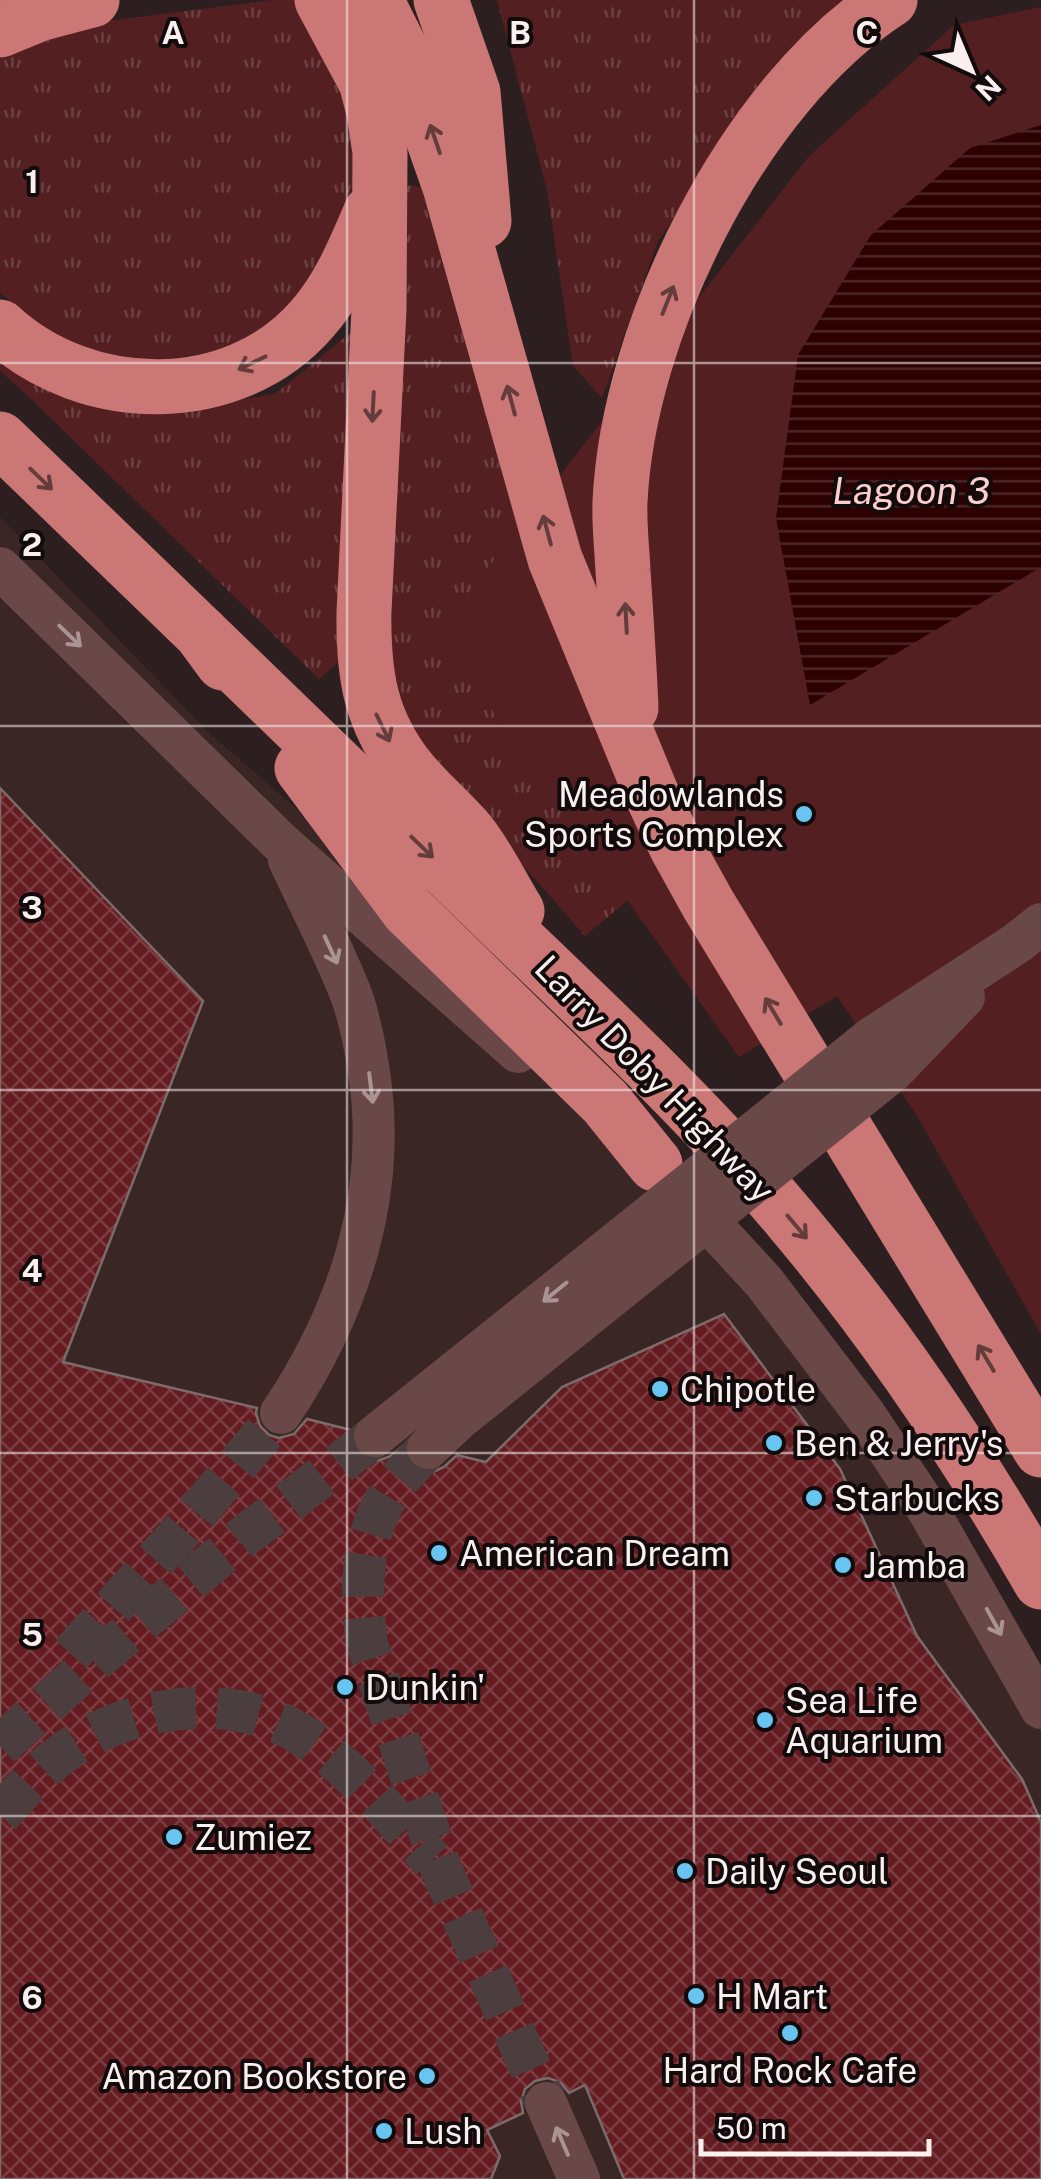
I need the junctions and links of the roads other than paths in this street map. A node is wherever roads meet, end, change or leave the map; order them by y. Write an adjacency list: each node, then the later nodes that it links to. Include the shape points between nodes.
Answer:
1 (92, 0): 6 (highway)
2 (322, 0): 7 (highway)
3 (376, 0): 7 (highway, via 397,42)
4 (442, 0): 10 (highway, via 473,92)
5 (890, 0): 14 (highway, one-way to 5, via 620,505 630,424 662,313 728,177 769,116 818,59)
6 (0, 30)
7 (390, 83): 8 (highway, via 374,112); 10 (highway, one-way to 7, via 450,187)
8 (378, 195): 9 (highway, one-way to 9, via 352,255 310,323 270,354 220,377 166,387 106,383 54,366); 17 (highway, one-way to 17, via 364,637 372,702 398,755 470,834)
9 (0, 327)
10 (492, 333): 14 (highway, one-way to 10, via 555,559)
11 (0, 439): 13 (highway, one-way to 13)
12 (0, 568): 15 (street, one-way to 15)
13 (201, 634): 17 (highway, Larry Doby Highway, one-way to 17); 18 (highway, via 408,910 605,1102)
14 (634, 751): 23 (highway, one-way to 14, via 708,904)
15 (281, 844): 18 (street, via 592,1117); 20 (street, one-way to 20, via 350,993 371,1081 374,1132 366,1215 350,1280 321,1348)
16 (1029, 933): 19 (street, bridge)
17 (560, 980): 24 (highway, Larry Doby Highway, one-way to 24, via 715,1135 826,1260 946,1424)
18 (655, 1164): 25 (street, one-way to 25, via 764,1282 866,1416 928,1508)
19 (644, 1245): 21 (street, one-way to 21); 22 (street)
20 (281, 1413)
21 (375, 1436)
22 (428, 1448)
23 (1041, 1450)
24 (1041, 1582)
25 (1041, 1708)
26 (546, 2103): 27 (street, one-way to 26)
27 (578, 2179)

